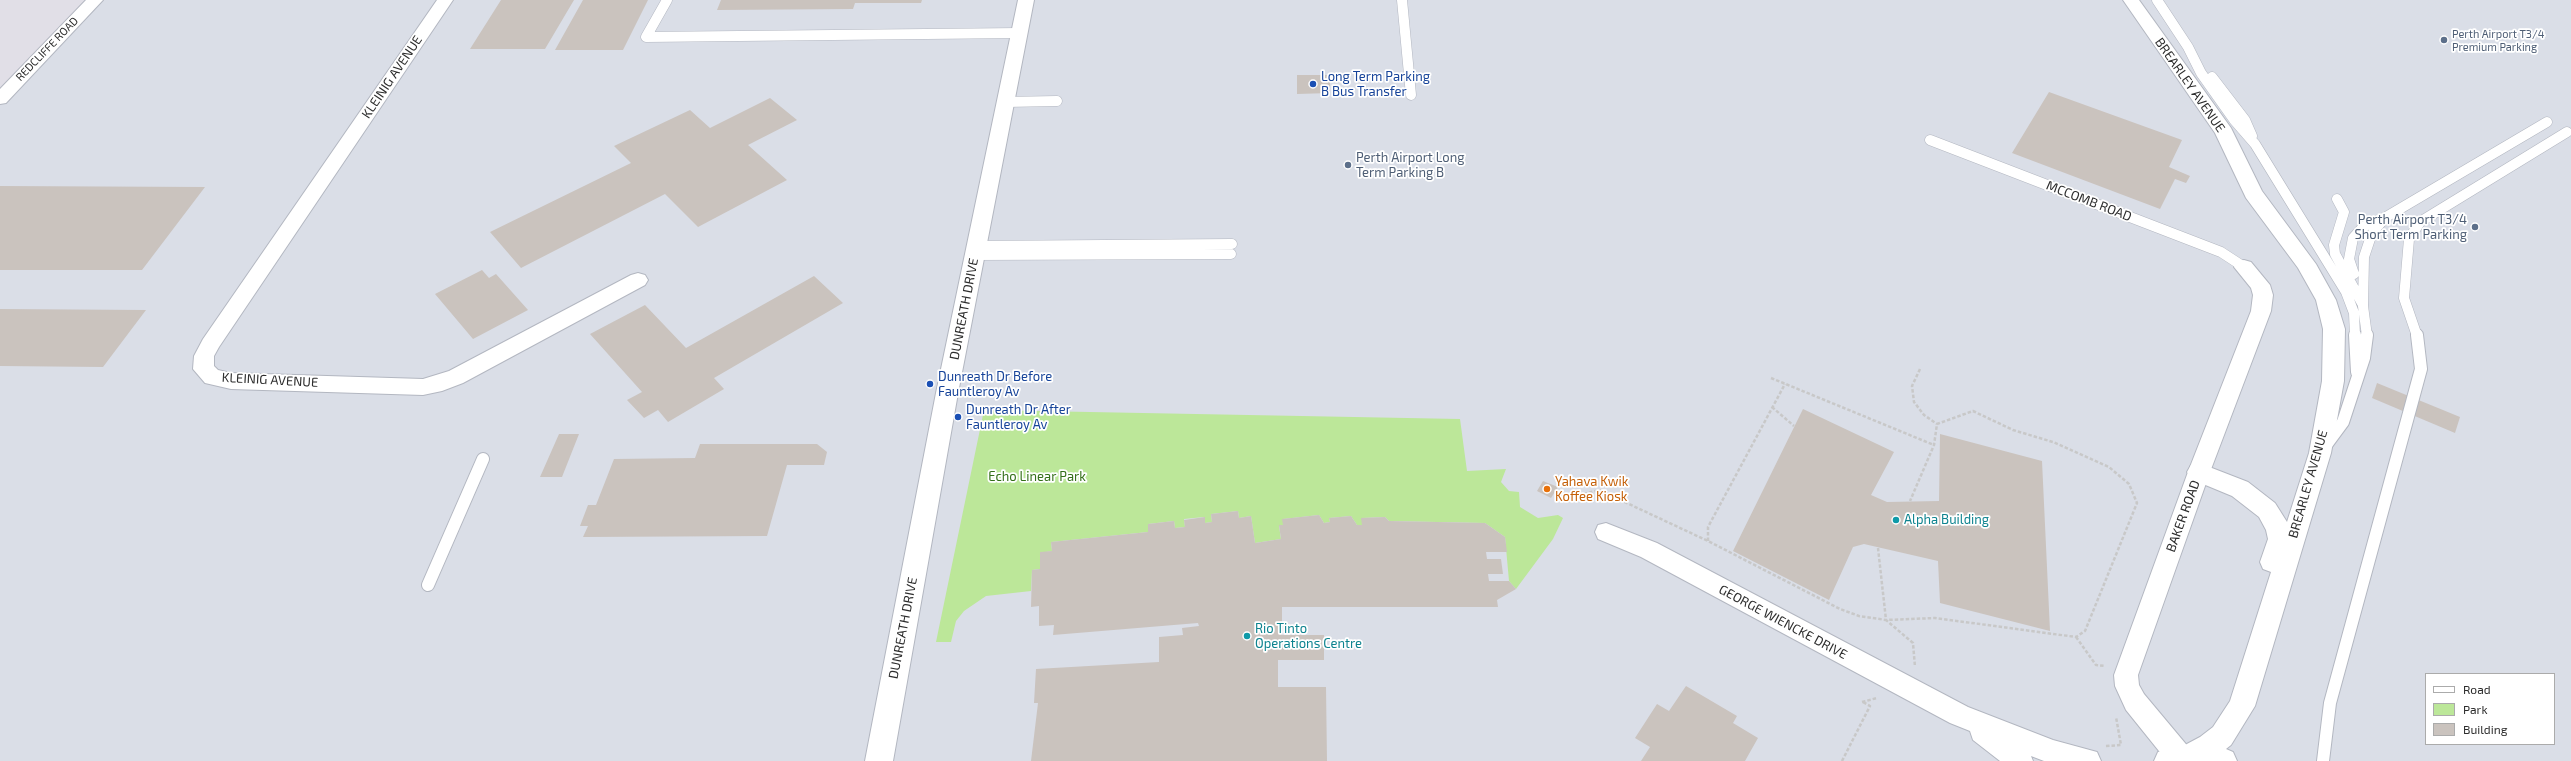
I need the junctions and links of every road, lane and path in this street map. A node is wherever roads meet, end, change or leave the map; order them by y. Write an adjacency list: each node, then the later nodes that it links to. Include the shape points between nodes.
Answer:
1 (95, 0): 10 (street, REDCLIFFE ROAD)
2 (445, 0): 21 (street, KLEINIG AVENUE, via 210,344 204,356 203,370 212,377 231,381 424,387 456,377)
3 (667, 0): 8 (lane, via 646,36)
4 (1026, 0): 8 (main road, DUNREATH DRIVE)
5 (1402, 0): 9 (lane)
6 (2131, 0): 31 (main road, BREARLEY AVENUE, via 2224,132 2253,193 2306,264 2326,300 2334,329 2335,357)
7 (2157, 0): 25 (lane, via 2188,47 2201,74 2255,144 2346,292 2354,313)
8 (1019, 33): 12 (main road, DUNREATH DRIVE)
9 (1411, 96)
10 (0, 99)
11 (1057, 101): 12 (lane)
12 (1005, 102): 19 (main road, DUNREATH DRIVE)
13 (2547, 122): 17 (lane)
14 (2567, 132): 54 (lane, via 2420,222 2410,239 2404,298 2418,339 2421,369 2330,703)
15 (1930, 140): 20 (lane, MCCOMB ROAD, via 2221,252)
16 (2337, 199): 22 (lane, via 2344,212 2334,245 2334,254 2350,278)
17 (2386, 217): 22 (lane, via 2371,236 2364,257); 22 (lane, via 2363,228 2350,245 2350,267)
18 (1232, 249): 19 (lane)
19 (976, 250): 50 (main road, DUNREATH DRIVE)
20 (2244, 267): 33 (street, BAKER ROAD, via 2260,285 2263,295 2261,311)
21 (638, 280)
22 (2363, 306): 25 (lane, via 2367,337)
23 (1920, 368): 28 (path, via 1912,386 1914,402 1924,415)
24 (1771, 378): 26 (path)
25 (2358, 378): 31 (lane, via 2343,422)
26 (1785, 384): 27 (path); 30 (path)
27 (1772, 407): 29 (path); 37 (path, via 1708,527)
28 (1937, 424): 30 (path); 42 (path, via 1973,411 2013,430 2053,442 2109,467 2132,488 2136,508 2085,631)
29 (1794, 426)
30 (1934, 445): 35 (path)
31 (2320, 453): 40 (main road, BREARLEY AVENUE)
32 (483, 459): 39 (lane)
33 (2199, 472): 40 (main road, via 2240,489 2258,501 2274,519 2280,539 2266,581); 49 (street, BAKER ROAD, via 2127,668 2127,686 2135,702)
34 (1573, 497): 37 (path, via 1599,490)
35 (1910, 501)
36 (1606, 532): 44 (street, GEORGE WIENCKE DRIVE, via 1649,550)
37 (1708, 541): 41 (path, via 1846,611)
38 (1878, 548): 41 (path)
39 (428, 585)
40 (2270, 616): 49 (main road, BREARLEY AVENUE, via 2242,706 2232,725 2210,746)
41 (1886, 620): 42 (path, via 1935,618); 44 (path, via 1913,643 1916,677)
42 (2076, 638): 43 (path, via 2096,665 2104,665)
43 (2106, 670)
44 (1910, 688): 47 (street, GEORGE WIENCKE DRIVE)
45 (1862, 702): 51 (path, via 1870,706)
46 (2114, 709): 48 (path, via 2121,745)
47 (1959, 715): 48 (street, GEORGE WIENCKE DRIVE, via 2052,752); 52 (street, GEORGE WIENCKE DRIVE)
48 (2094, 753)
49 (2179, 759): 53 (main road)
50 (879, 761)
51 (1842, 761)
52 (2020, 761)
53 (2224, 761)
54 (2323, 761)

